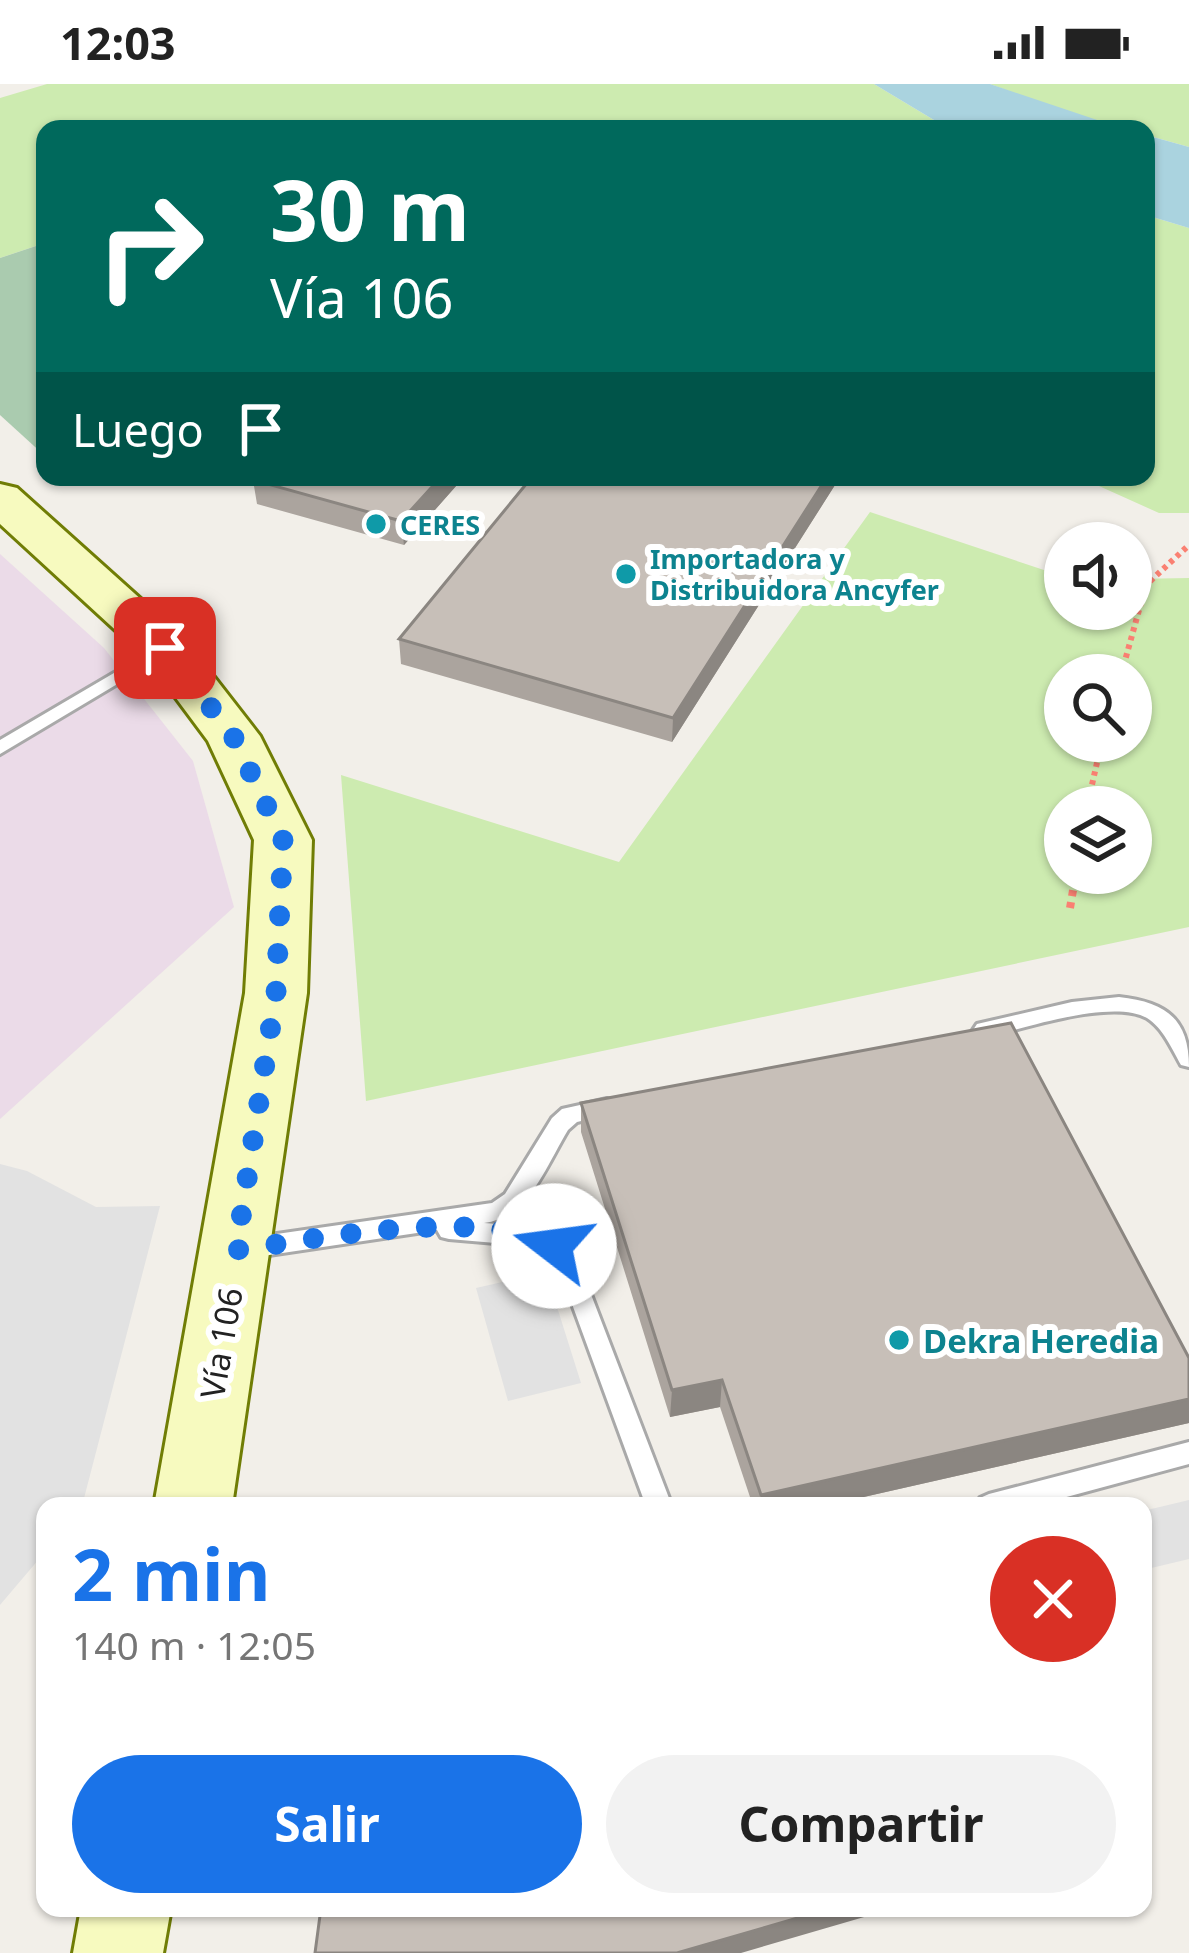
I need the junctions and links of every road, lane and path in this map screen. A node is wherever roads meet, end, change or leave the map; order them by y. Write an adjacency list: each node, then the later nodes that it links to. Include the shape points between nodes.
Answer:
1 (0, 498): 3 (main road, Vía 106)
2 (1189, 545): 4 (path, via 1146,585)
3 (165, 648): 5 (lane); 12 (main road, Vía 106, via 233,736 283,840 276,993)
4 (1127, 654)
5 (0, 748)
6 (1072, 894): 7 (path)
7 (1070, 908)
8 (956, 1036): 9 (lane, via 1138,1005 1158,1014)
9 (1189, 1059)
10 (638, 1101): 11 (lane, via 570,1115 513,1201 497,1212)
11 (400, 1228): 12 (lane); 15 (lane, via 504,1231 537,1237 566,1256)
12 (236, 1250): 14 (main road, Vía 106)
13 (1189, 1453): 16 (lane)
14 (195, 1497)
15 (656, 1497)
16 (1023, 1497)
17 (124, 1917): 18 (main road)
18 (118, 1953)

